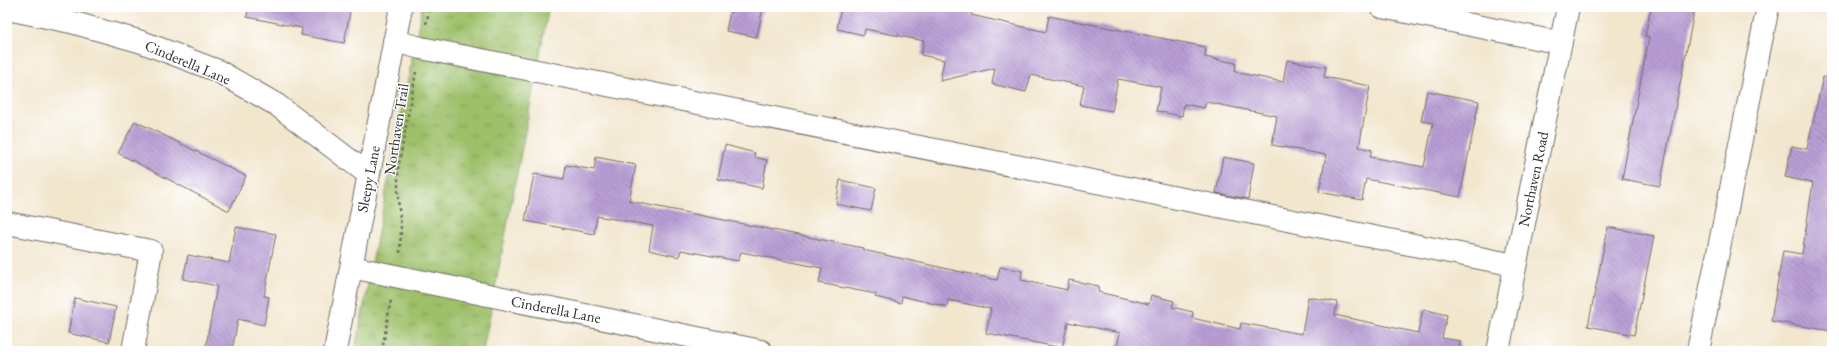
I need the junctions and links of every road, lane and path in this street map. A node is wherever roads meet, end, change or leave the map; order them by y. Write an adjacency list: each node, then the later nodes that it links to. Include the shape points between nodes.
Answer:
1 (401, 7): 7 (street, Sleepy Lane)
2 (430, 7): 9 (path, Northaven Trail)
3 (1382, 7): 8 (street)
4 (1568, 7): 8 (street, Northaven Road)
5 (1768, 7): 20 (street)
6 (7, 9): 10 (street, Cinderella Lane, via 71,22 142,42 218,71 277,105)
7 (394, 41): 9 (street); 10 (street, Sleepy Lane)
8 (1561, 43): 12 (street, Northaven Road)
9 (421, 48): 12 (street); 14 (path, Northaven Trail, via 398,169 401,229)
10 (368, 174): 13 (street, Sleepy Lane)
11 (7, 223): 15 (street, via 151,251)
12 (1515, 266): 19 (street, Northaven Road)
13 (351, 267): 14 (street, Cinderella Lane); 16 (street, Sleepy Lane)
14 (396, 277): 17 (path, Northaven Trail); 18 (street, Cinderella Lane)
15 (133, 351)
16 (335, 351)
17 (382, 351)
18 (761, 351)
19 (1498, 351)
20 (1698, 351)

